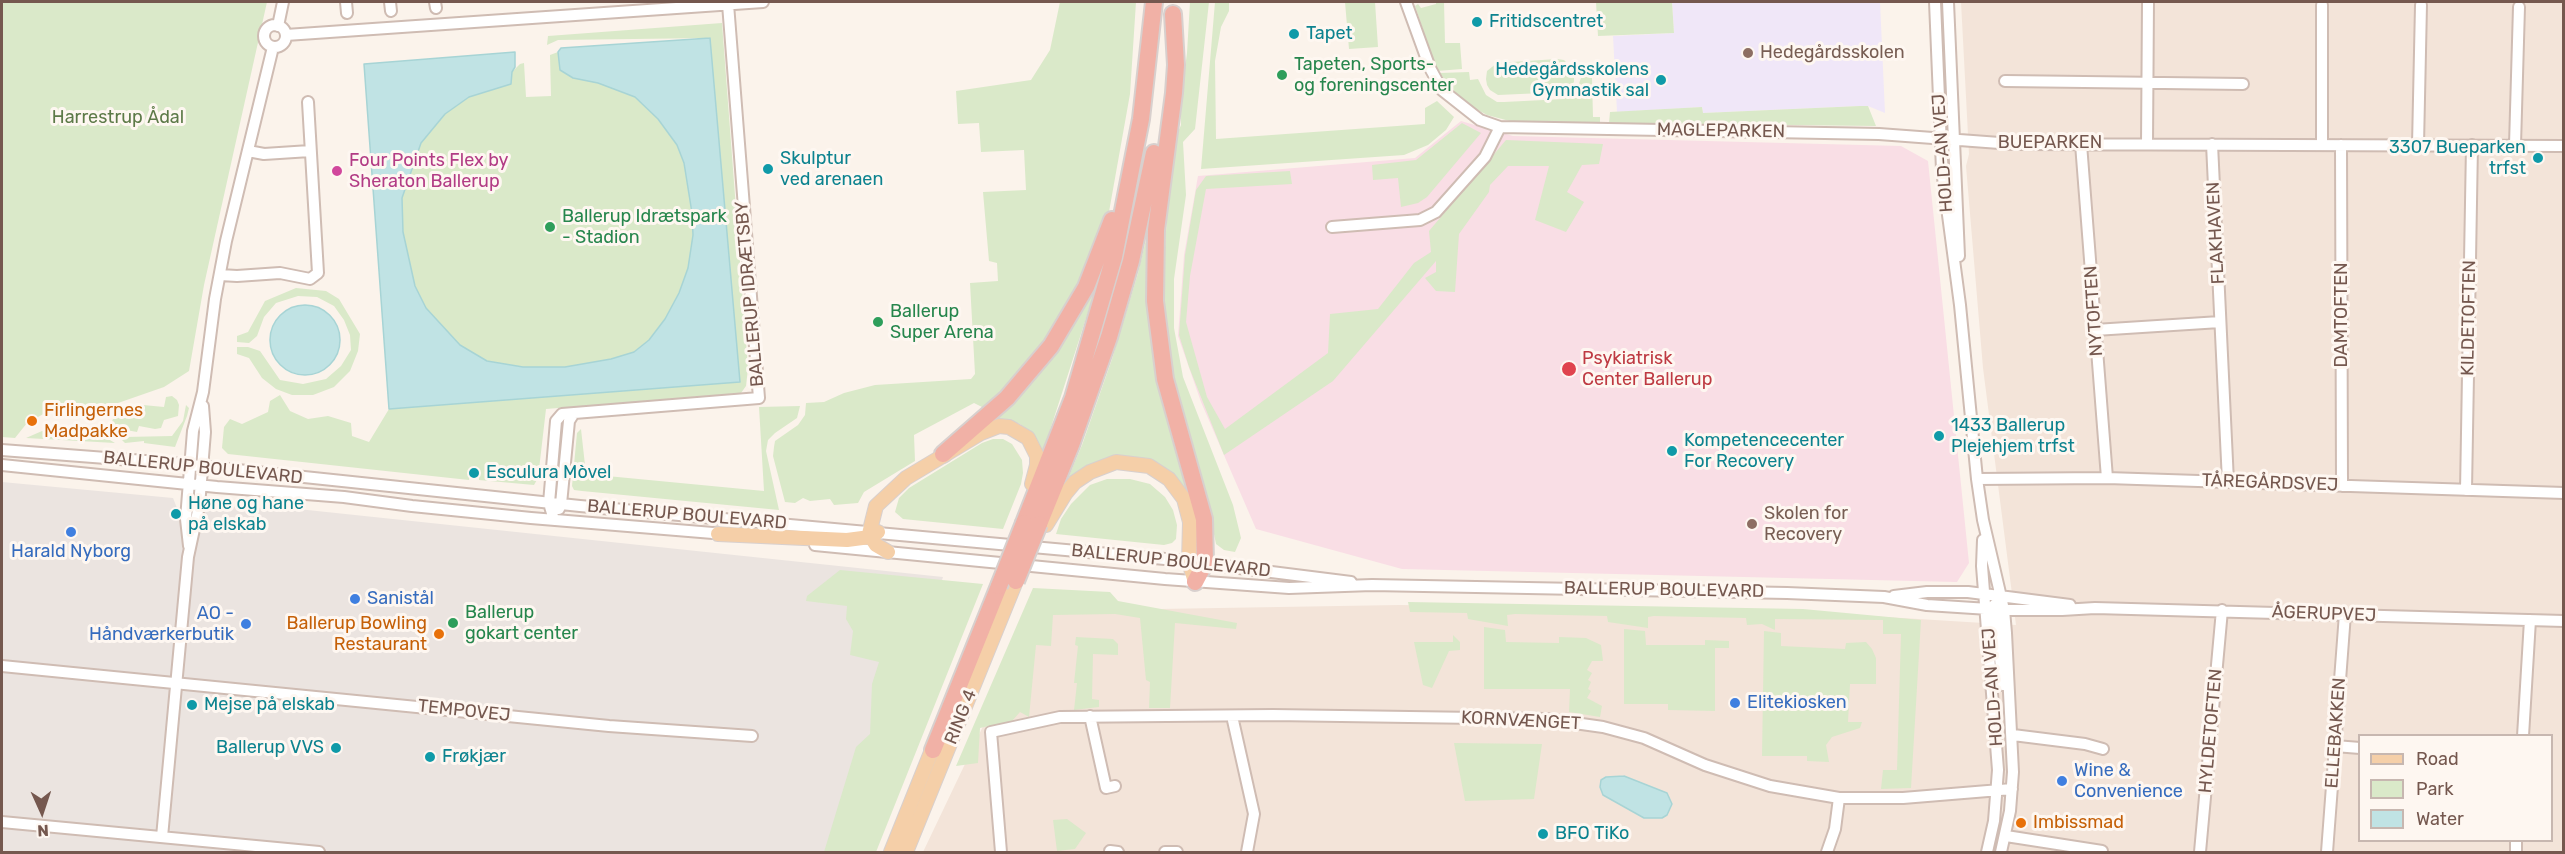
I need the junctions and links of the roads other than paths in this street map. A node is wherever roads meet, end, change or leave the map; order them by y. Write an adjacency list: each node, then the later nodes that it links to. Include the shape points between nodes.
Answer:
1 (283, 2): 14 (street)
2 (764, 2): 8 (street)
3 (1154, 2): 21 (highway)
4 (1406, 2): 22 (street, MAGLEPARKEN, via 1442,90 1480,120)
5 (1935, 2): 23 (street, HOLD-AN VEJ)
6 (1948, 2): 24 (street, HOLD-AN VEJ)
7 (2148, 2): 18 (street)
8 (728, 4): 11 (street); 42 (street, BALLERUP IDRÆTSBY, via 759,398)
9 (2322, 5): 28 (street)
10 (2421, 5): 30 (street)
11 (643, 6): 15 (street)
12 (2519, 7): 32 (street)
13 (1173, 8): 60 (highway, via 1159,127 1131,261 1092,388); 65 (highway, via 1176,65 1156,230 1155,301 1165,379 1202,509 1206,535)
14 (278, 26): 15 (street); 16 (street, via 269,27 264,34 266,43)
15 (286, 35): 16 (street, via 281,45)
16 (273, 47): 34 (street)
17 (2005, 81): 18 (street)
18 (2148, 83): 19 (street); 26 (street)
19 (2243, 84)
20 (308, 102): 35 (street)
21 (1141, 119): 44 (highway, via 1108,235 1080,297 1051,346 1008,398); 60 (highway, via 1114,257)
22 (1500, 127): 23 (street, MAGLEPARKEN); 36 (street, via 1485,157 1436,212 1420,220)
23 (1941, 138): 24 (street, MAGLEPARKEN); 38 (street, HOLD-AN VEJ)
24 (1953, 140): 25 (street, BUEPARKEN); 38 (street, HOLD-AN VEJ)
25 (2081, 144): 26 (street, BUEPARKEN); 40 (street, NYTOFTEN)
26 (2147, 144): 27 (street, BUEPARKEN)
27 (2212, 144): 28 (street, BUEPARKEN); 39 (street, FLAKHAVEN)
28 (2322, 145): 29 (street, BUEPARKEN)
29 (2341, 145): 30 (street, BUEPARKEN); 53 (street, DAMTOFTEN)
30 (2418, 145): 31 (street, BUEPARKEN)
31 (2472, 145): 32 (street, BUEPARKEN); 54 (street, KILDETOFTEN)
32 (2515, 145): 33 (street, BUEPARKEN)
33 (2564, 146)
34 (248, 151): 35 (street); 37 (street)
35 (310, 151): 37 (street, via 319,271 316,276 310,279 280,273)
36 (1332, 227)
37 (220, 275): 41 (street)
38 (1960, 304): 49 (street, HOLD-AN VEJ)
39 (2220, 322): 40 (street); 50 (street, FLAKHAVEN)
40 (2095, 330): 48 (street, NYTOFTEN)
41 (203, 392): 46 (street, via 193,431); 47 (street)
42 (574, 413): 56 (street, via 558,417); 57 (street, via 569,421)
43 (2, 450): 46 (street, BALLERUP BOULEVARD)
44 (943, 454): 60 (main road, via 999,426 1028,438 1037,456); 61 (main road, via 897,484 876,506)
45 (2, 465): 51 (street, BALLERUP BOULEVARD)
46 (190, 465): 47 (street, BALLERUP BOULEVARD); 51 (street)
47 (202, 466): 52 (street); 56 (street, BALLERUP BOULEVARD)
48 (2106, 478): 49 (street, TÅREGÅRDSVEJ); 50 (street, TÅREGÅRDSVEJ)
49 (1977, 479): 59 (street, HOLD-AN VEJ)
50 (2228, 482): 53 (street, TÅREGÅRDSVEJ)
51 (188, 484): 52 (street, BALLERUP BOULEVARD); 63 (street)
52 (201, 485): 58 (street, BALLERUP BOULEVARD); 63 (street)
53 (2342, 486): 54 (street, TÅREGÅRDSVEJ)
54 (2466, 490): 55 (street, TÅREGÅRDSVEJ)
55 (2564, 493)
56 (549, 502): 57 (street, BALLERUP BOULEVARD); 58 (street)
57 (561, 504): 58 (street); 61 (street, BALLERUP BOULEVARD)
58 (554, 520): 62 (street, BALLERUP BOULEVARD)
59 (1983, 520): 69 (street, HOLD-AN VEJ); 70 (street, HOLD-AN VEJ)
60 (1032, 523): 65 (main road, via 1082,477 1099,467 1116,462 1137,463 1159,471 1184,499); 67 (highway, bridge)
61 (873, 533): 62 (main road, via 847,540); 64 (main road, via 876,545); 65 (street, BALLERUP BOULEVARD)
62 (718, 534): 64 (street, BALLERUP BOULEVARD)
63 (189, 546): 79 (street)
64 (888, 552): 66 (street, BALLERUP BOULEVARD)
65 (1197, 563): 66 (highway); 68 (street, BALLERUP BOULEVARD)
66 (1195, 582): 68 (street, BALLERUP BOULEVARD, via 1289,588)
67 (1005, 585): 88 (highway); 99 (main road, RING 4)
68 (1372, 585): 71 (street, BALLERUP BOULEVARD)
69 (1985, 594): 70 (street, BALLERUP BOULEVARD); 71 (street, BALLERUP BOULEVARD, via 1927,592); 73 (street, HOLD-AN VEJ)
70 (1999, 596): 72 (street, ÅGERUPVEJ); 73 (street, HOLD-AN VEJ)
71 (1884, 597): 73 (street, BALLERUP BOULEVARD, via 1927,605)
72 (2085, 608): 73 (street, ÅGERUPVEJ); 74 (street, ÅGERUPVEJ)
73 (1995, 609): 82 (street, HOLD-AN VEJ); 91 (street, HOLD-AN VEJ)
74 (2222, 610): 75 (street, ÅGERUPVEJ); 107 (street, HYLDETOFTEN)
75 (2345, 614): 76 (street, ÅGERUPVEJ); 85 (street, ELLEBAKKEN)
76 (2530, 620): 77 (street, ÅGERUPVEJ); 83 (street)
77 (2564, 621)
78 (2, 666): 79 (street, TEMPOVEJ)
79 (175, 683): 84 (street, TEMPOVEJ, via 609,726); 95 (street)
80 (1090, 716): 81 (street, KORNVÆNGET); 89 (street, via 1106,788); 100 (street, KORNVÆNGET, via 1060,717 991,732)
81 (1232, 716): 92 (street, KORNVÆNGET, via 1535,719 1581,723 1644,738 1705,765 1770,786); 103 (street, via 1254,814)
82 (2013, 732): 87 (street, HOLD-AN VEJ); 90 (street, HOLD-AN VEJ)
83 (2523, 734)
84 (752, 736)
85 (2335, 746): 86 (street); 108 (street, ELLEBAKKEN)
86 (2358, 748)
87 (2103, 749)
88 (933, 750): 98 (main road, RING 4)
89 (1115, 786)
90 (2012, 789): 91 (street, KORNVÆNGET); 94 (street, HOLD-AN VEJ)
91 (1997, 791): 92 (street, KORNVÆNGET); 105 (street, HOLD-AN VEJ)
92 (1839, 798): 104 (street)
93 (2, 822): 95 (street)
94 (2006, 836): 96 (street); 106 (street, HOLD-AN VEJ)
95 (162, 837): 97 (street)
96 (2102, 851)
97 (319, 852)
98 (891, 852)
99 (906, 852)
100 (1001, 852)
101 (1165, 852): 102 (street)
102 (1177, 852)
103 (1247, 852)
104 (1827, 852)
105 (1987, 852)
106 (2001, 852)
107 (2200, 852)
108 (2326, 852)

